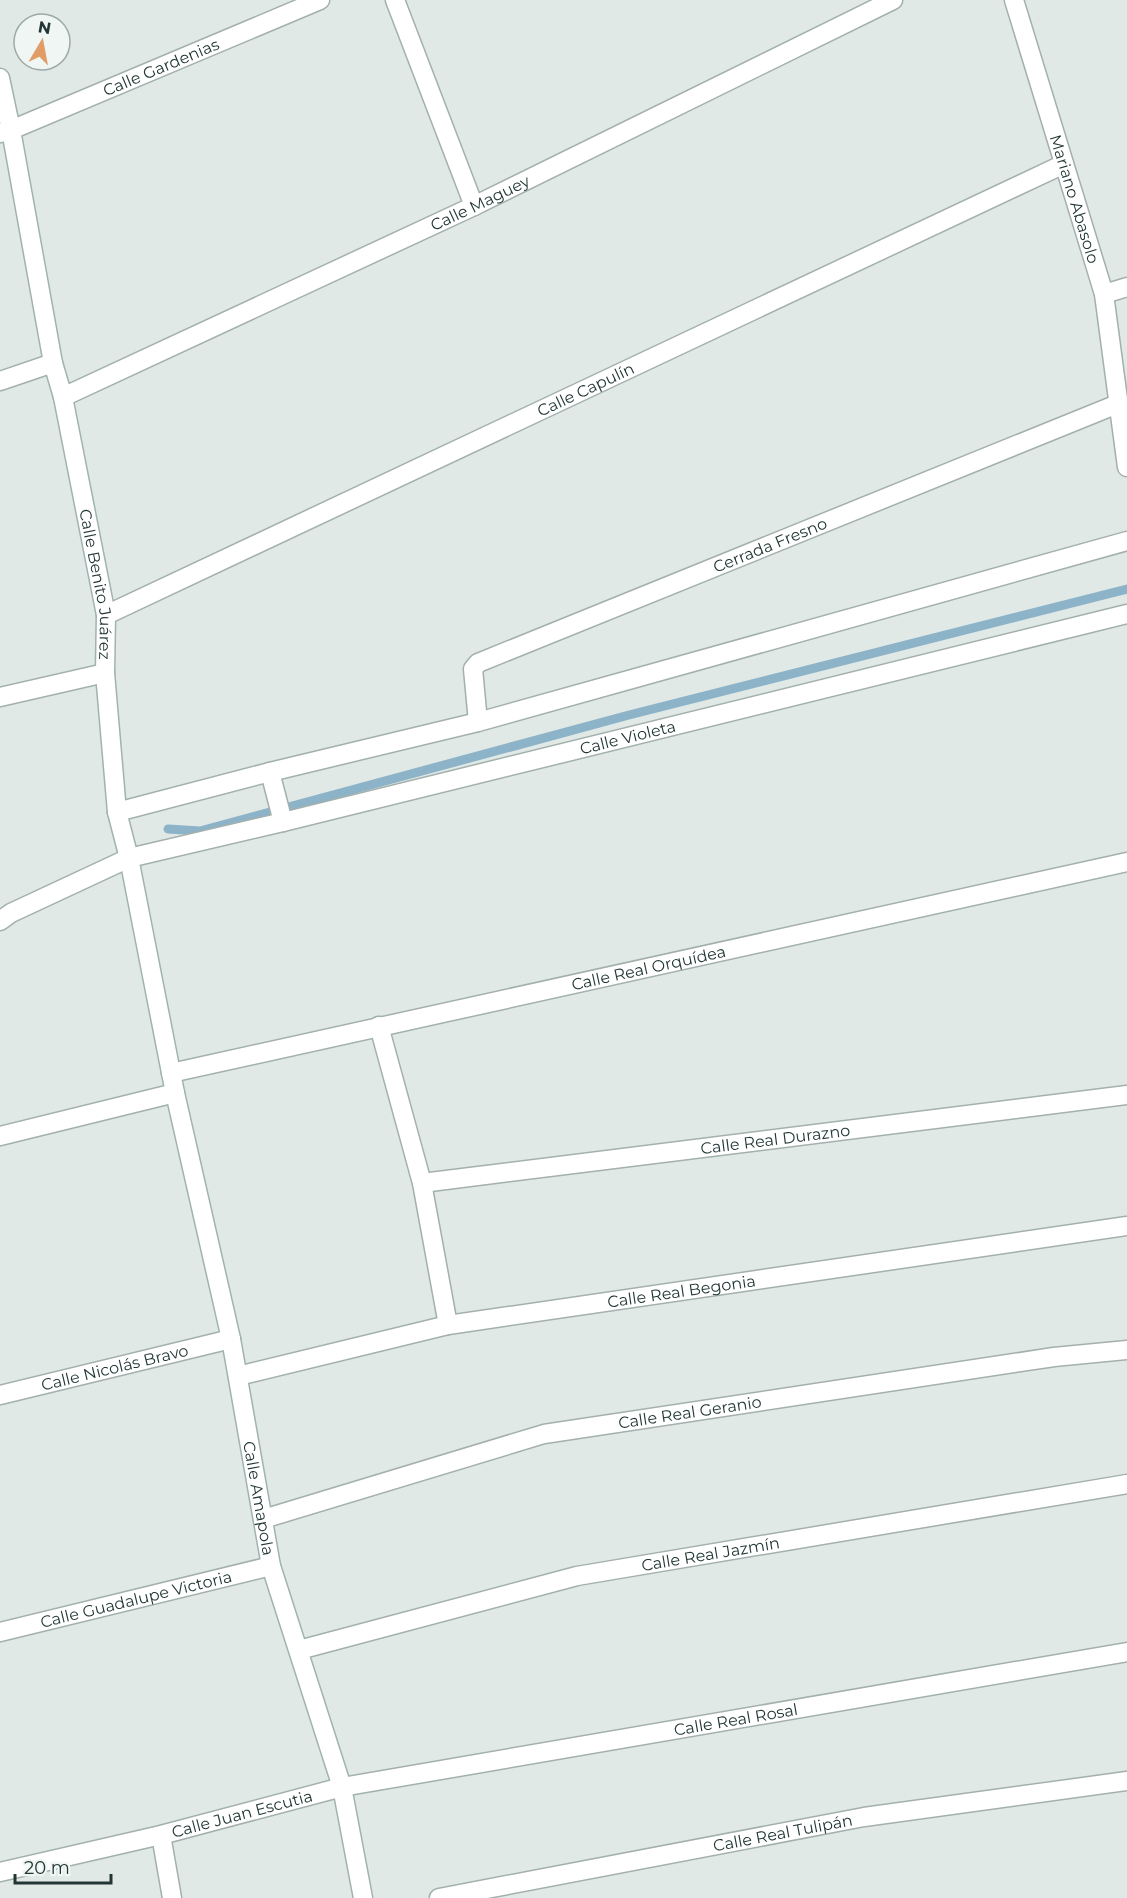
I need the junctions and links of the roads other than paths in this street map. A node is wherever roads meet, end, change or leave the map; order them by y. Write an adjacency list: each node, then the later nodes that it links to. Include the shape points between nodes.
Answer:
1 (320, 0): 6 (street, Calle Gardenias)
2 (395, 0): 8 (street)
3 (893, 0): 8 (street, Calle Maguey)
4 (1014, 0): 7 (street, Mariano Abasolo)
5 (0, 78): 6 (street, Calle Benito Juárez)
6 (5, 131): 11 (street, Calle Benito Juárez)
7 (1064, 164): 10 (street, Mariano Abasolo); 18 (street, Calle Capulín)
8 (474, 206): 13 (street, Calle Maguey)
9 (1127, 287): 10 (street)
10 (1104, 294): 14 (street, Mariano Abasolo)
11 (53, 363): 12 (street); 13 (street, Calle Benito Juárez)
12 (0, 381)
13 (63, 397): 18 (street, Calle Benito Juárez)
14 (1120, 404): 15 (street, Mariano Abasolo); 21 (street, Cerrada Fresno, via 478,663 472,669)
15 (1127, 467)
16 (1127, 541): 21 (street)
17 (1127, 614): 24 (street, Calle Violeta)
18 (106, 615): 19 (street, Calle Benito Juárez)
19 (105, 673): 20 (street); 23 (street, Calle Benito Juárez)
20 (0, 697)
21 (478, 722): 22 (street)
22 (272, 779): 23 (street); 24 (street)
23 (117, 812): 25 (street, Calle Benito Juárez)
24 (282, 817): 25 (street, Calle Violeta)
25 (129, 858): 27 (street, Calle Violeta); 29 (street, Calle Benito Juárez)
26 (1127, 862): 28 (street, Calle Real Orquídea)
27 (0, 921)
28 (379, 1026): 29 (street, Calle Real Orquídea); 33 (street)
29 (171, 1073): 30 (street, Calle Benito Juárez)
30 (175, 1093): 32 (street); 36 (street, Calle Amapola)
31 (1127, 1095): 33 (street, Calle Real Durazno)
32 (0, 1136)
33 (422, 1184): 35 (street)
34 (1127, 1226): 35 (street, Calle Real Begonia)
35 (448, 1325): 38 (street, Calle Real Begonia)
36 (231, 1339): 38 (street, Calle Amapola); 39 (street, Calle Nicolás Bravo)
37 (1127, 1350): 41 (street, Calle Real Geranio, via 1054,1356 544,1434)
38 (238, 1376): 41 (street, Calle Amapola)
39 (0, 1395)
40 (1127, 1484): 44 (street, Calle Real Jazmín, via 578,1576)
41 (263, 1519): 42 (street, Calle Amapola)
42 (271, 1566): 43 (street, Calle Guadalupe Victoria); 44 (street, Calle Amapola)
43 (0, 1632)
44 (299, 1650): 47 (street, Calle Amapola)
45 (1127, 1652): 47 (street, Calle Real Rosal)
46 (1127, 1781): 52 (street, Calle Real Tulipán, via 864,1817)
47 (342, 1787): 48 (street, Calle Juan Escutia); 51 (street, Calle Amapola)
48 (161, 1835): 49 (street, Calle Juan Escutia); 50 (street)
49 (0, 1872)
50 (172, 1898)
51 (363, 1898)
52 (439, 1898)

